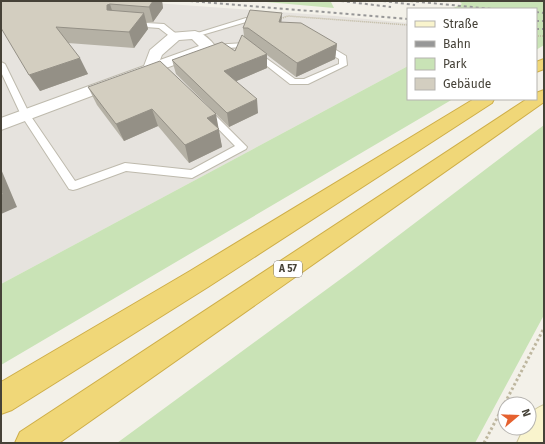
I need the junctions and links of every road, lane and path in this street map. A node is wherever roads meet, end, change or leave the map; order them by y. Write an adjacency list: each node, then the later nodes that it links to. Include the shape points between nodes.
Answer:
1 (275, 22): 3 (path, via 288,16); 4 (lane, via 246,20)
2 (123, 23): 5 (lane, via 161,26)
3 (407, 25)
4 (194, 35): 5 (street); 7 (street)
5 (175, 36): 9 (street, via 155,53)
6 (316, 42): 7 (lane, via 343,58 343,64 305,82 293,82 245,45)
7 (209, 47): 9 (street)
8 (1, 64): 13 (lane)
9 (158, 68): 13 (street)
10 (484, 100): 16 (highway)
11 (537, 100): 18 (highway, A 57)
12 (198, 103): 13 (lane, via 242,147 192,174 125,167 73,186)
13 (26, 115): 14 (street)
14 (1, 124)
15 (544, 328): 19 (path)
16 (1, 399)
17 (544, 422): 20 (main road)
18 (31, 443)
19 (484, 443)
20 (533, 443)

